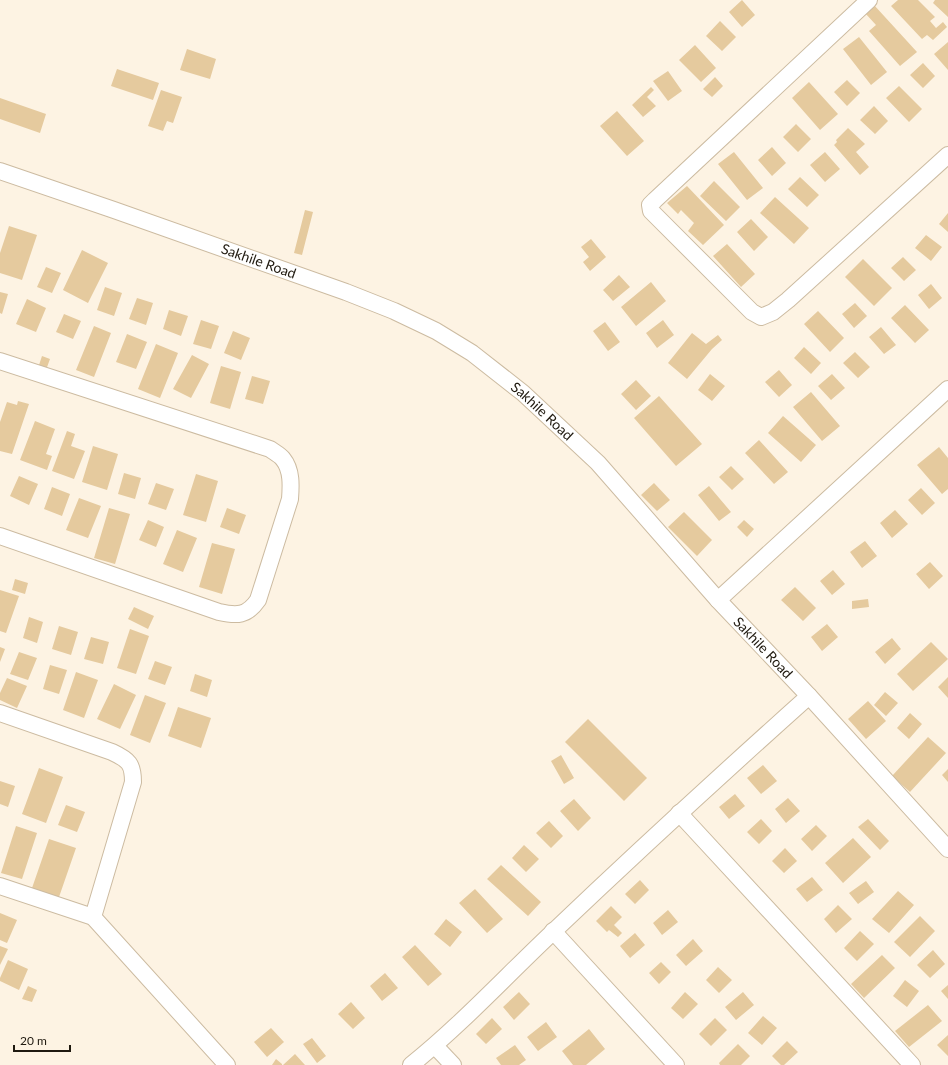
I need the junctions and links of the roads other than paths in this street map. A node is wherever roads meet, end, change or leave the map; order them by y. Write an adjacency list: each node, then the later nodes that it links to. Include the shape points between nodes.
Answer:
1 (869, 0): 2 (street, via 655,200 650,205 651,211 752,312 761,317 788,300)
2 (948, 155)
3 (0, 171): 7 (street, Sakhile Road, via 346,292 436,331 523,392 598,463)
4 (0, 361): 6 (street, via 270,449 283,459 291,485 290,499 258,600 244,613 231,615 219,612)
5 (948, 389): 7 (street)
6 (0, 536)
7 (718, 600): 8 (street, Sakhile Road)
8 (809, 696): 10 (street); 11 (street, Sakhile Road)
9 (0, 713): 13 (street, via 112,752 129,762 133,782)
10 (679, 813): 14 (street); 20 (street)
11 (948, 849)
12 (0, 886): 13 (street)
13 (93, 917): 16 (street)
14 (553, 931): 15 (street); 19 (street)
15 (435, 1046): 17 (street); 18 (street)
16 (227, 1065)
17 (411, 1065)
18 (453, 1065)
19 (676, 1065)
20 (912, 1065)

